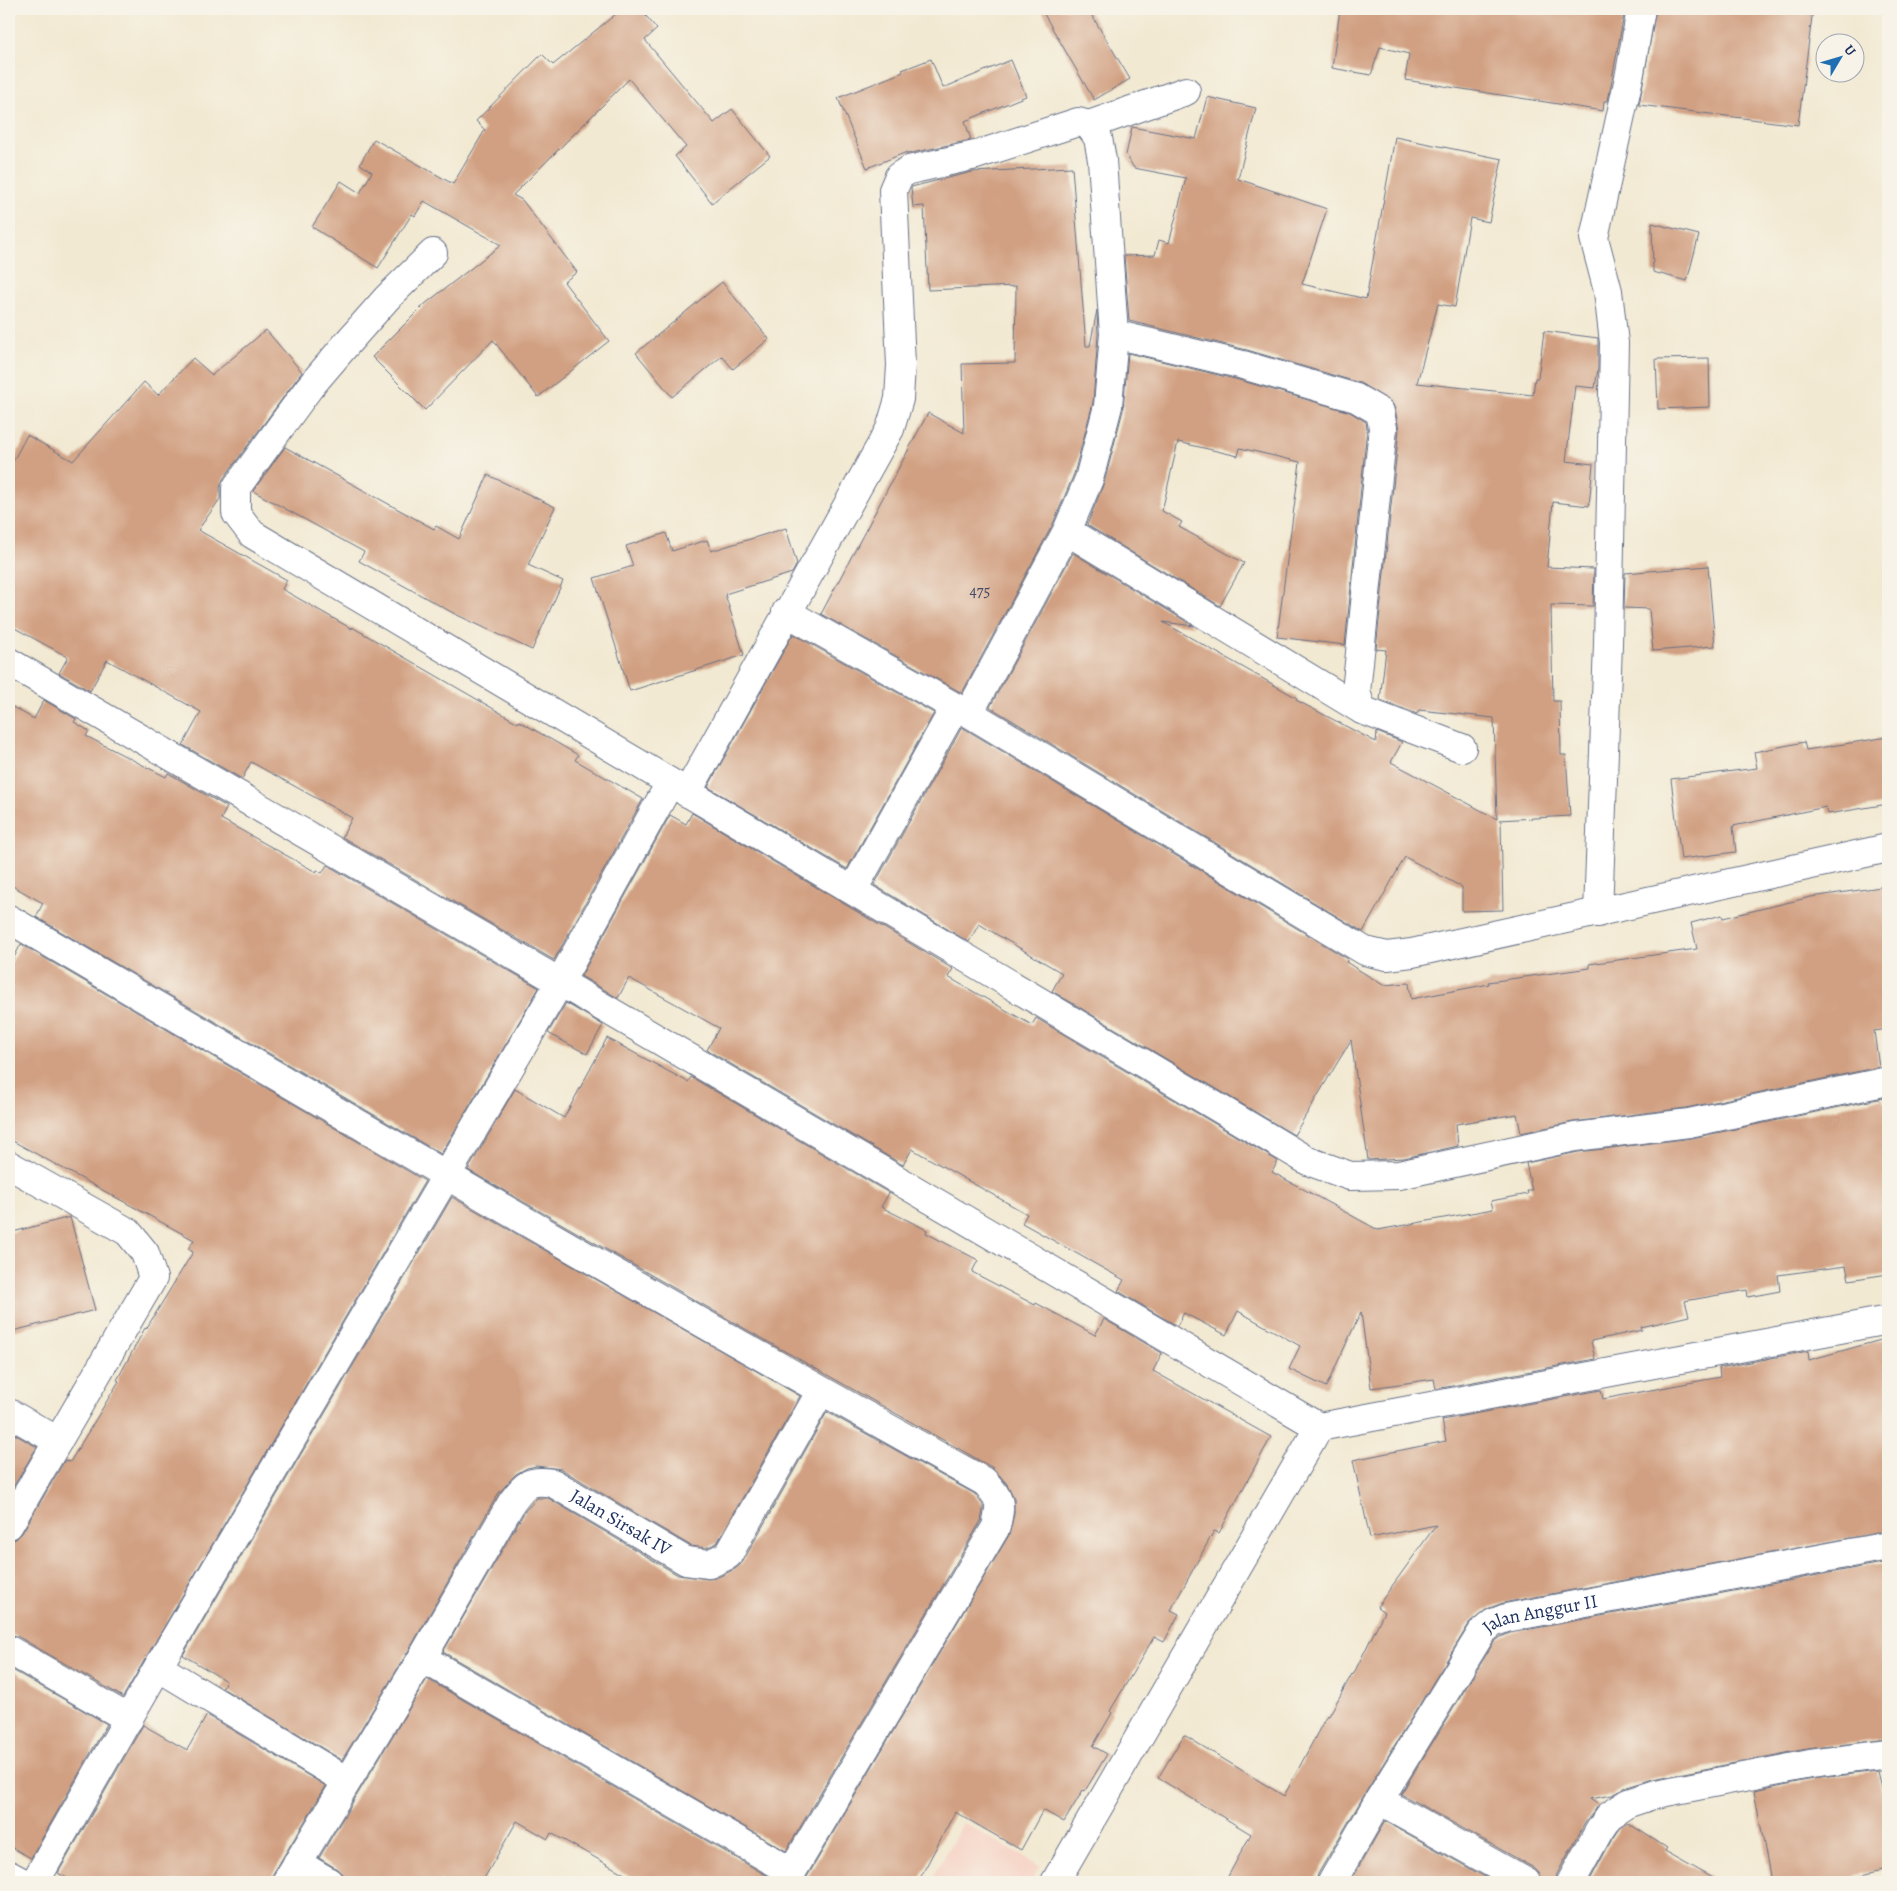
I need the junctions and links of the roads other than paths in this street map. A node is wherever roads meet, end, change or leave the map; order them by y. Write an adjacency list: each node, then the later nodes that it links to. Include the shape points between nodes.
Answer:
1 (1641, 9): 15 (street, via 1594,238 1608,291 1614,343)
2 (1186, 90): 3 (street)
3 (1089, 125): 5 (street, via 1098,138 1102,160); 7 (street, via 1078,122 976,155 909,170 899,176 893,190 901,365 899,400 890,429)
4 (433, 253): 12 (street, via 386,298 309,388 236,488 236,513 252,534)
5 (1114, 334): 6 (street, via 1108,406 1089,479); 10 (street, via 1243,365 1356,398 1380,412 1383,428 1356,692)
6 (1067, 531): 9 (street); 10 (street)
7 (786, 612): 9 (street); 12 (street)
8 (9, 662): 17 (street)
9 (962, 710): 14 (street); 15 (street, via 1365,951 1387,956 1412,953)
10 (1362, 710): 11 (street)
11 (1462, 748)
12 (678, 788): 14 (street); 17 (street)
13 (1888, 848): 15 (street)
14 (853, 890): 18 (street, via 1308,1161 1350,1176 1399,1175 1575,1137 1689,1123)
15 (1598, 914)
16 (9, 919): 20 (street)
17 (560, 982): 20 (street); 24 (street)
18 (1888, 1080)
19 (9, 1165): 25 (street, via 128,1232 145,1253 153,1278)
20 (447, 1176): 22 (street); 30 (street)
21 (1888, 1320): 24 (street)
22 (821, 1391): 29 (street, Jalan Sirsak IV, via 728,1555 709,1564 686,1561 553,1483 540,1480 525,1485); 37 (street, via 985,1482 997,1495 1000,1507 996,1527)
23 (9, 1413): 25 (street)
24 (1319, 1427): 41 (street)
25 (58, 1441): 26 (street)
26 (9, 1525)
27 (1888, 1546): 34 (street, Jalan Anggur II, via 1506,1618 1494,1623 1482,1632)
28 (9, 1650): 31 (street)
29 (422, 1658): 33 (street, Jalan Sirsak IV); 37 (street)
30 (158, 1668): 31 (street); 33 (street)
31 (129, 1719): 39 (street)
32 (1888, 1754): 44 (street, via 1810,1764 1656,1794 1629,1803 1609,1816)
33 (347, 1782): 35 (street, Jalan Sirsak IV)
34 (1380, 1800): 42 (street, Jalan Anggur II); 43 (street)
35 (291, 1873): 40 (street)
36 (9, 1875): 38 (street)
37 (789, 1877)
38 (22, 1882)
39 (35, 1882)
40 (329, 1882)
41 (1055, 1882)
42 (1332, 1882)
43 (1526, 1882)
44 (1570, 1882)

